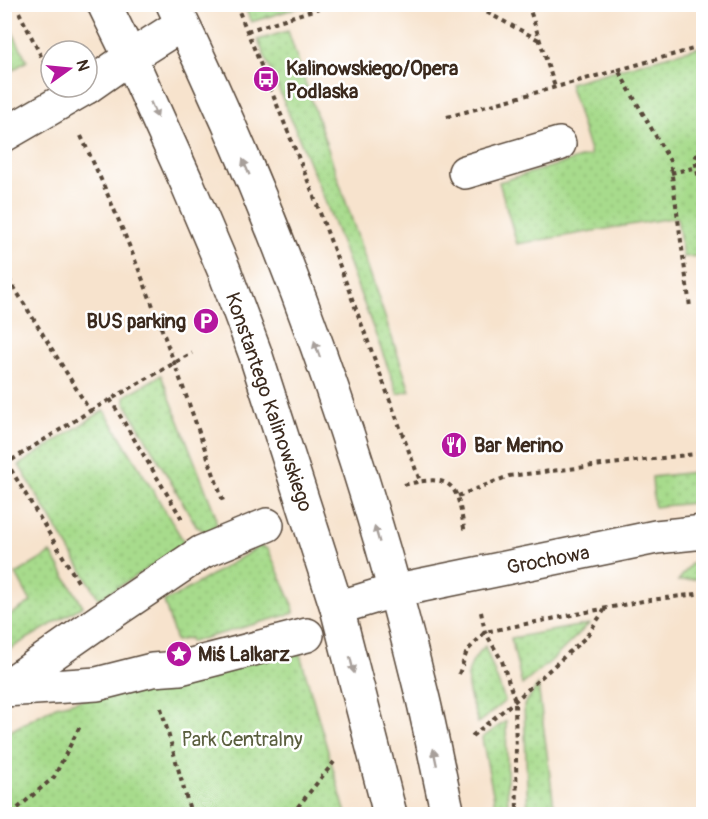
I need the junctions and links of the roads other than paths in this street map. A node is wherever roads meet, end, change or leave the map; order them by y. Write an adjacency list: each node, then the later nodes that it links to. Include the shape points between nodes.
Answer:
1 (104, 4): 3 (street, Konstantego Kalinowskiego)
2 (177, 14): 3 (street); 11 (street, one-way to 2, via 366,495 307,320 267,215)
3 (130, 57): 4 (street); 12 (street, Konstantego Kalinowskiego, one-way to 12, via 224,270 255,353)
4 (99, 78)
5 (67, 99): 6 (street)
6 (4, 135)
7 (559, 144): 8 (street)
8 (465, 172)
9 (267, 525): 14 (street, via 202,552)
10 (704, 532): 11 (street, Grochowa, via 656,537)
11 (393, 591): 12 (street, Grochowa); 16 (street, one-way to 11, via 423,699)
12 (337, 608): 15 (street, Konstantego Kalinowskiego, one-way to 15)
13 (307, 634): 14 (street, via 180,668 152,670 97,684)
14 (4, 689)
15 (390, 814)
16 (448, 814)

